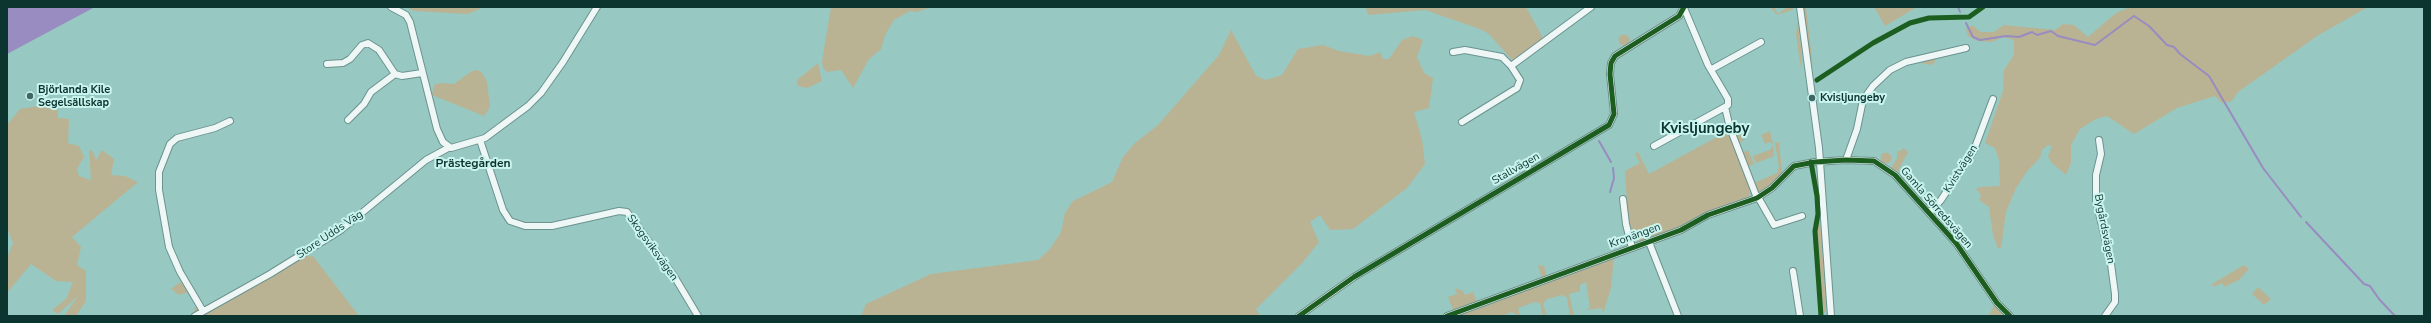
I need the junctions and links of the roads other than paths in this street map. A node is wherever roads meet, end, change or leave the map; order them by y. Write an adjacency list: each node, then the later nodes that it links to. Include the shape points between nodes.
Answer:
1 (391, 7): 12 (street, via 409,19)
2 (597, 7): 19 (street, Store Udds Väg, via 541,93 498,130)
3 (1591, 7): 10 (street)
4 (1684, 7): 11 (street); 35 (street, Stallvägen, via 1678,16 1614,56 1610,63 1614,114 1609,125 1358,274)
5 (1800, 7): 24 (street)
6 (1761, 42): 11 (street)
7 (1966, 48): 23 (street, via 1906,62 1890,70 1863,100 1857,129)
8 (1453, 52): 10 (street, via 1465,50 1502,57)
9 (328, 64): 13 (street, via 343,63 362,45 368,44 379,50)
10 (1511, 66): 18 (street, via 1520,80 1517,88)
11 (1712, 69): 15 (street, via 1728,99)
12 (422, 73): 13 (street, via 402,76); 22 (street, via 437,129)
13 (395, 74): 16 (street, via 371,92 364,104)
14 (1993, 99): 27 (street, Kvistvägen, via 1974,150 1941,200)
15 (1725, 107): 21 (street); 25 (street, via 1730,128)
16 (348, 120)
17 (230, 121): 32 (street, via 178,138 170,144 159,172 159,190 169,247 180,272)
18 (1462, 122)
19 (480, 140): 22 (street, Store Udds Väg); 34 (street, Skogsviksvägen, via 503,210 510,221 525,226 552,226 619,211 627,212 674,276)
20 (2099, 140): 41 (street, Bygårdsvägen, via 2101,154 2096,175 2096,200 2115,288 2115,302)
21 (1654, 146)
22 (448, 148): 32 (street, Store Udds Väg, via 426,160 341,230)
23 (1846, 160): 24 (street, Gamla Sörredsvägen); 27 (street, Gamla Sörredsvägen, via 1867,160 1882,165)
24 (1820, 161): 25 (street, Kronängen, via 1794,166 1772,188); 39 (street)
25 (1758, 197): 28 (street, via 1774,225); 29 (street, Kronängen, via 1708,215 1681,230)
26 (1623, 199): 30 (street, Kronängen)
27 (1930, 212): 40 (street, Gamla Sörredsvägen, via 1968,259 1997,303)
28 (1802, 216)
29 (1649, 242): 30 (street, Kronängen); 37 (street, Kronängen)
30 (1632, 248): 36 (street, Kronängen)
31 (1793, 271): 38 (street)
32 (204, 311): 33 (street, Store Udds Väg)
33 (195, 316)
34 (698, 316)
35 (1299, 316)
36 (1447, 316)
37 (1678, 316)
38 (1800, 316)
39 (1830, 316)
40 (2010, 316)
41 (2105, 316)

